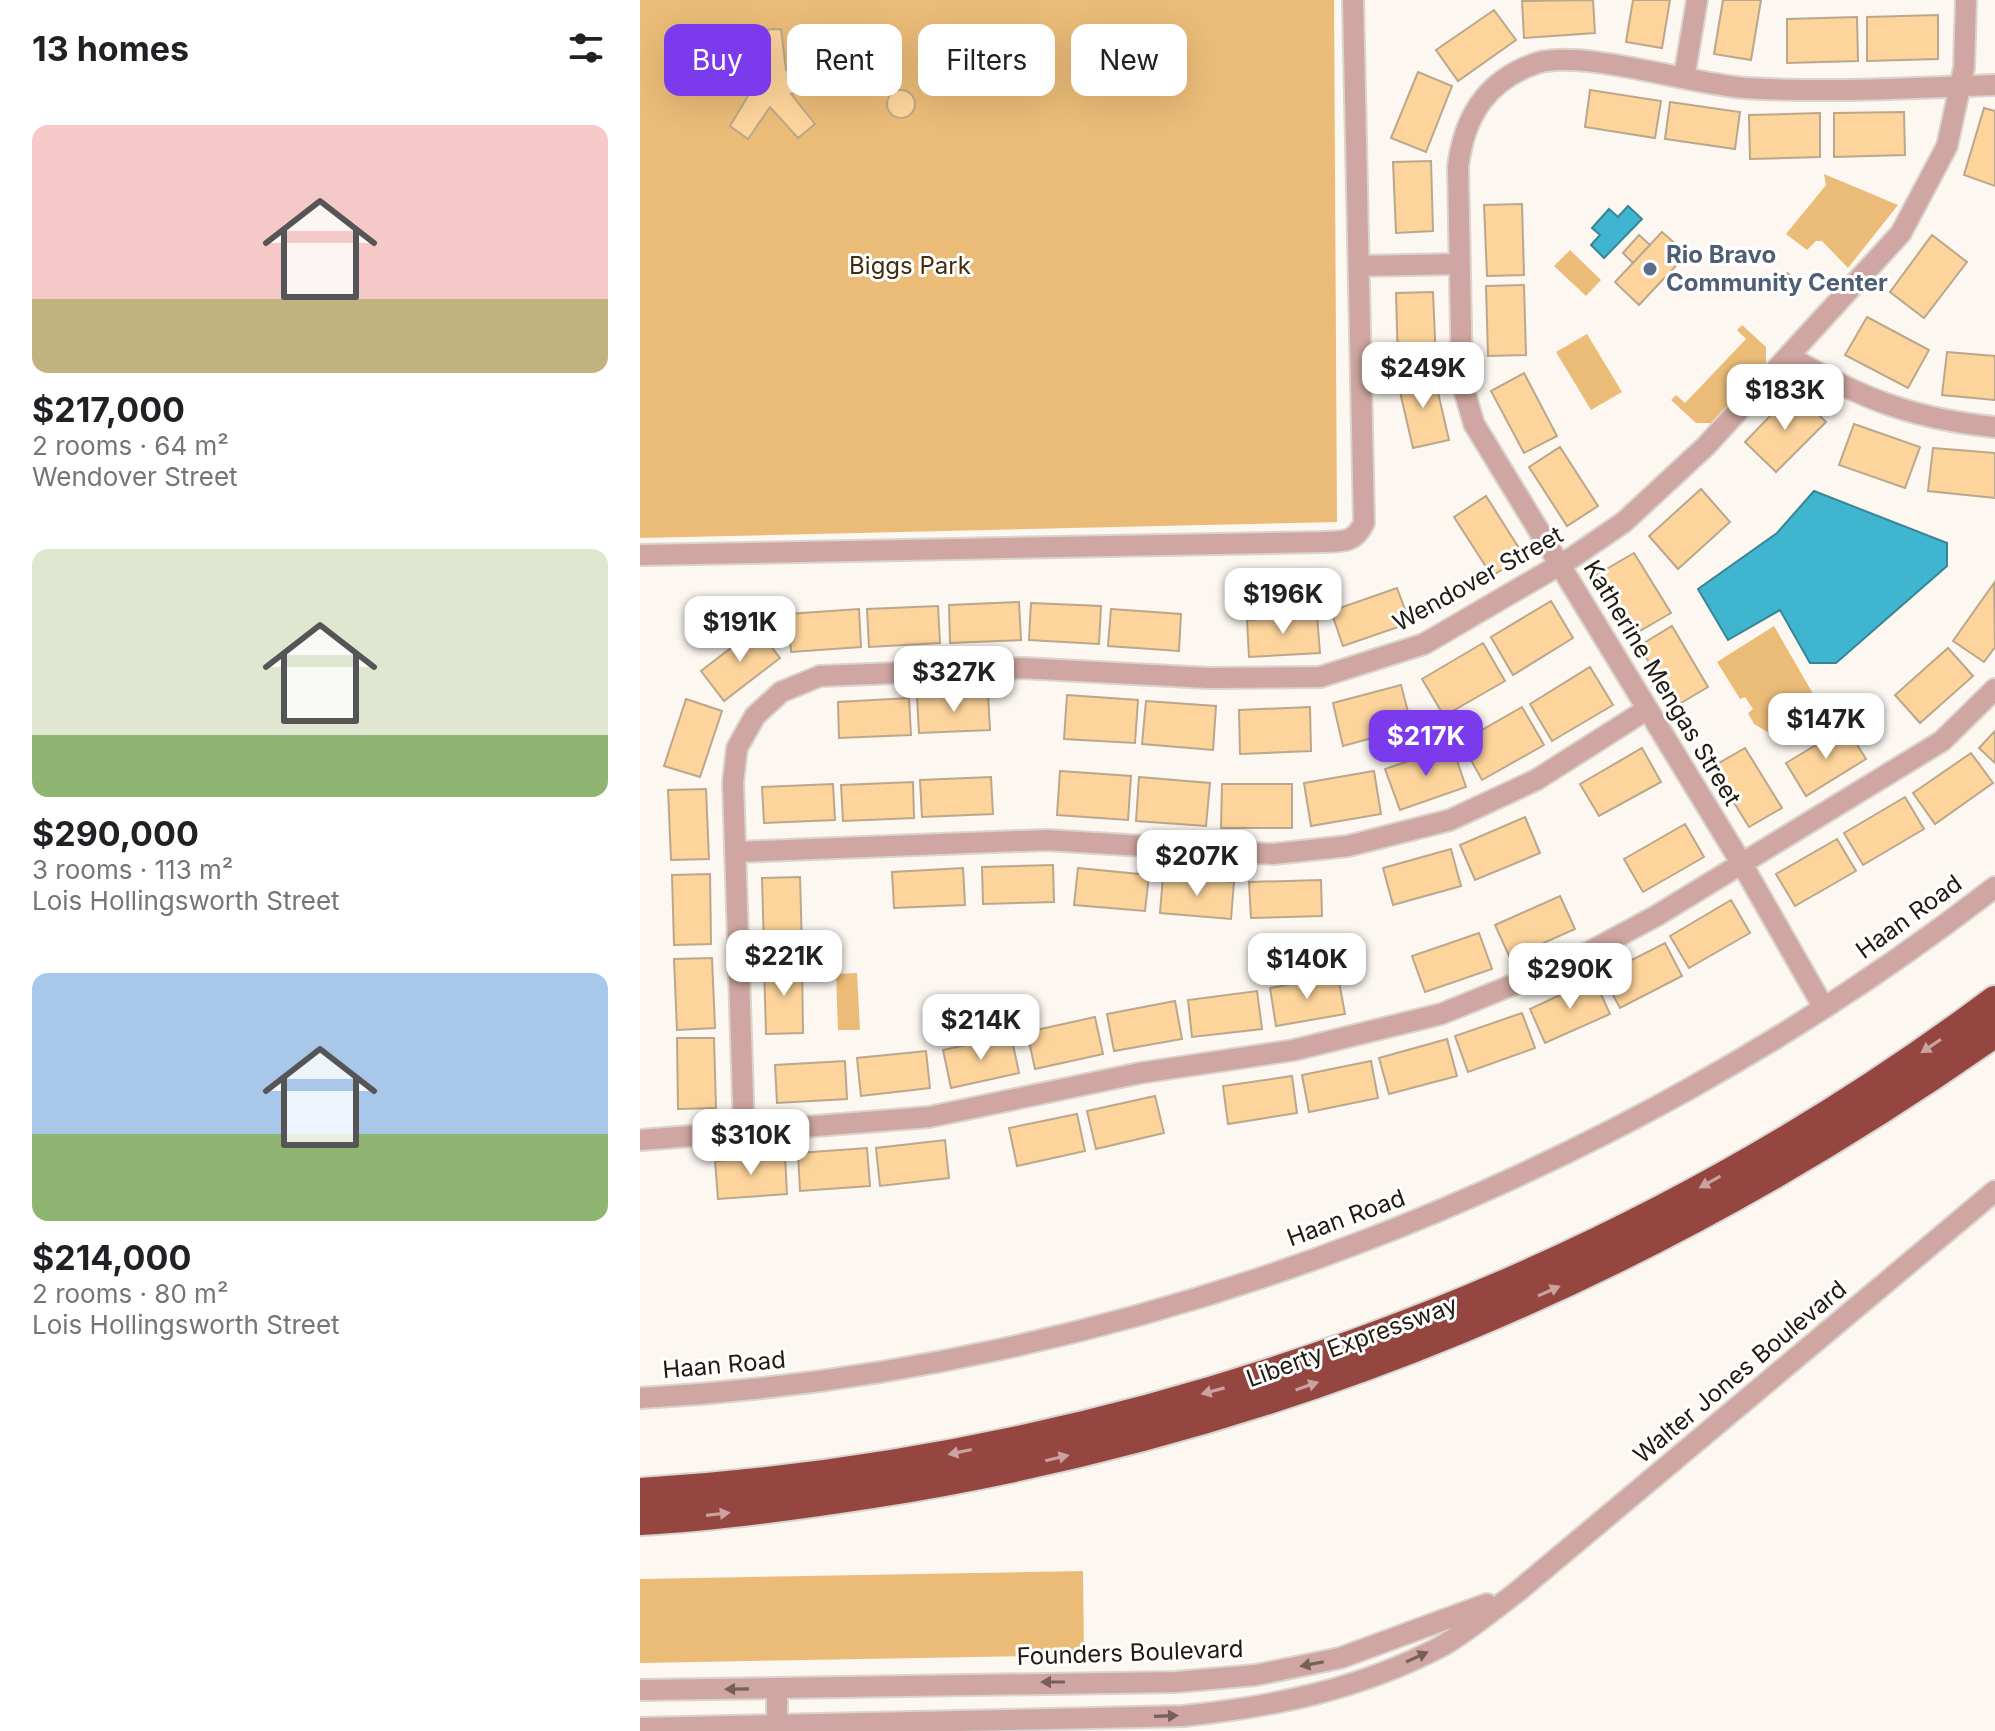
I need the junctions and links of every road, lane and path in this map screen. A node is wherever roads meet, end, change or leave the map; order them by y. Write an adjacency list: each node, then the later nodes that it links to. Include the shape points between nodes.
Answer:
1 (1353, 0): 8 (street)
2 (1697, 0): 4 (street)
3 (1966, 0): 6 (street, Wendover Street)
4 (1684, 78): 6 (street, Katherine Mengas Street, via 1745,88); 7 (street, Katherine Mengas Street, via 1551,60 1493,88 1461,137)
5 (1995, 85): 6 (street, Katherine Mengas Street)
6 (1961, 86): 9 (street, Wendover Street, via 1947,146 1901,233)
7 (1459, 264): 8 (street); 12 (street, Katherine Mengas Street, via 1462,383 1474,424)
8 (1359, 266): 11 (street, via 1364,523 1351,540)
9 (1790, 357): 10 (street, via 1881,404 1915,415); 12 (street, Wendover Street, via 1660,491)
10 (1995, 427)
11 (640, 555)
12 (1560, 565): 14 (street, Katherine Mengas Street); 15 (street, Wendover Street, via 1424,644 1320,677 1209,678 1022,668 820,676 781,692 755,716 737,748)
13 (1995, 689): 16 (street, via 1942,741)
14 (1646, 710): 15 (street, via 1536,780 1450,820 1348,846 1273,854 1047,840); 16 (street, Katherine Mengas Street)
15 (735, 852): 21 (street, Wendover Street)
16 (1742, 864): 19 (street, Katherine Mengas Street); 21 (street, via 1574,960 1441,1014 1388,1029 929,1117)
17 (1995, 887): 19 (street, Haan Road)
18 (1995, 1001): 25 (highway, Liberty Expressway, one-way to 25, via 1775,1147 1663,1208 1475,1297 1346,1349 1242,1383 1013,1441 807,1478)
19 (1824, 1008): 24 (street, Haan Road, via 1687,1090 1462,1202 1234,1286 950,1362 759,1390)
20 (1995, 1032): 26 (highway, Liberty Expressway, one-way to 20, via 807,1503 963,1479 1126,1442 1262,1402 1411,1349 1552,1290 1708,1213 1872,1117)
21 (744, 1131): 22 (street)
22 (640, 1140)
23 (1995, 1191): 27 (street, Walter Jones Boulevard)
24 (640, 1398)
25 (640, 1493)
26 (640, 1520)
27 (1517, 1592): 28 (street, Founders Boulevard, one-way to 28, via 1340,1658 1256,1675); 31 (street, one-way to 27, via 1257,1708 1331,1691 1444,1645)
28 (1127, 1682): 29 (street, Founders Boulevard, one-way to 29); 31 (street)
29 (777, 1688): 30 (street, Founders Boulevard, one-way to 30); 33 (street)
30 (640, 1690)
31 (1128, 1717): 33 (street)
32 (640, 1728): 33 (street)
33 (777, 1729)

